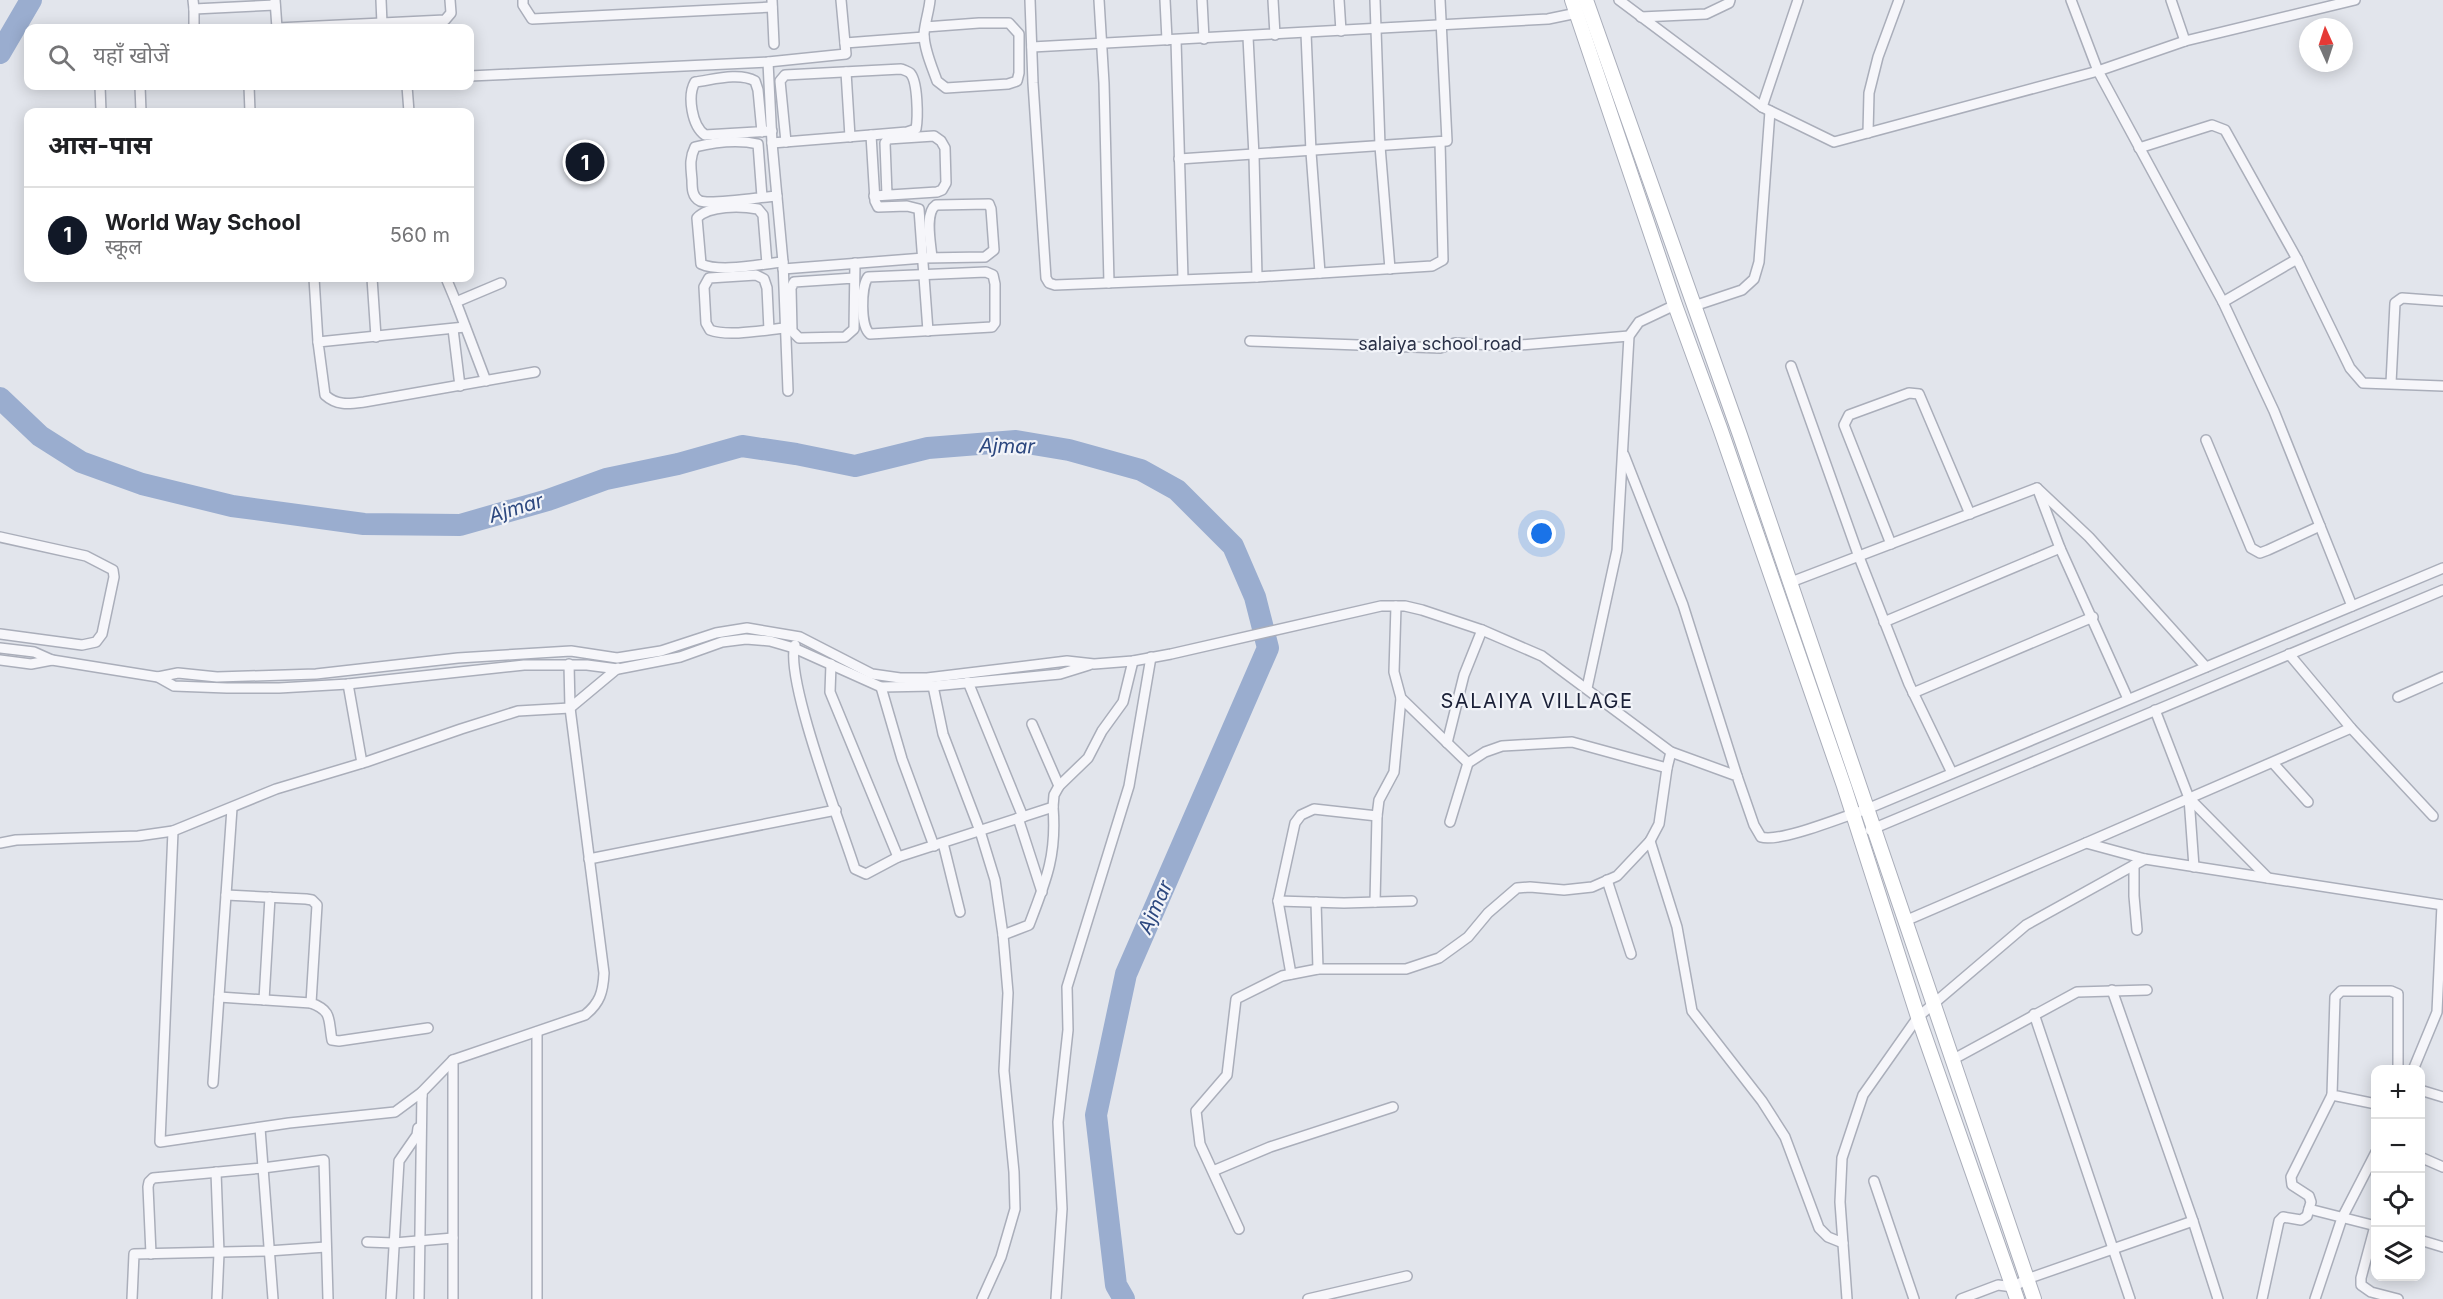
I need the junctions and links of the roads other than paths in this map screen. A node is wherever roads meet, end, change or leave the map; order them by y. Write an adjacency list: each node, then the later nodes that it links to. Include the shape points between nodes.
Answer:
1 (381, 0): 31 (street)
2 (450, 0): 31 (street, via 451,13 445,20)
3 (523, 0): 27 (street, via 532,19)
4 (690, 0): 27 (street)
5 (841, 0): 42 (street)
6 (930, 0): 34 (street)
7 (1030, 0): 45 (street)
8 (1098, 0): 43 (street)
9 (1165, 0): 40 (street)
10 (1202, 0): 39 (street)
11 (1273, 0): 37 (street)
12 (1339, 0): 35 (street)
13 (1376, 0): 33 (street)
14 (1440, 0): 32 (street)
15 (1586, 0): 95 (street)
16 (1619, 0): 28 (street)
17 (1730, 0): 28 (street, via 1706,14)
18 (1798, 0): 58 (street)
19 (1899, 0): 60 (street, via 1869,93)
20 (2072, 0): 47 (street)
21 (2171, 0): 41 (street)
22 (2355, 0): 41 (street)
23 (275, 2): 24 (street); 30 (street)
24 (194, 4): 29 (street)
25 (772, 4): 27 (street); 44 (street)
26 (1574, 7): 32 (street, via 1548,19); 94 (street)
27 (690, 11)
28 (1641, 16): 58 (street)
29 (194, 24)
30 (277, 24)
31 (382, 24)
32 (1442, 24): 33 (street); 64 (street, via 1447,141)
33 (1377, 29): 35 (street); 66 (street)
34 (925, 32): 34 (street, via 937,81 946,88 1017,81 1018,34 1009,23 979,23); 42 (street)
35 (1341, 32): 36 (street)
36 (1306, 33): 37 (street); 68 (street)
37 (1275, 35): 38 (street)
38 (1248, 37): 39 (street); 69 (street)
39 (1204, 39): 40 (street)
40 (1172, 40): 43 (street); 70 (street)
41 (2185, 41): 47 (street)
42 (845, 43): 46 (street, via 846,54)
43 (1102, 43): 45 (street); 89 (street)
44 (774, 44)
45 (1032, 47): 89 (street, via 1046,278 1055,285)
46 (768, 62): 49 (street); 59 (street)
47 (2098, 71): 60 (street); 67 (street)
48 (846, 72): 61 (street, via 901,69 915,81 916,129); 62 (street); 63 (street, via 785,75 780,81)
49 (474, 76)
50 (100, 90): 54 (street)
51 (140, 90): 55 (street)
52 (249, 90): 56 (street)
53 (407, 90): 57 (street)
54 (101, 108)
55 (141, 108)
56 (250, 108)
57 (409, 108)
58 (1766, 109): 60 (street, via 1834,142); 95 (street, via 1759,262 1754,279 1742,290)
59 (767, 132): 59 (street, via 755,81 733,77 695,82 693,115 699,131 705,135); 65 (street)
60 (1868, 133)
61 (871, 135): 62 (street); 73 (street)
62 (850, 137): 63 (street)
63 (786, 142): 65 (street)
64 (1440, 142): 66 (street); 80 (street, via 1443,260 1432,266)
65 (772, 143): 72 (street)
66 (1380, 146): 68 (street); 80 (street)
67 (2139, 148): 76 (street, via 2212,125 2226,130); 93 (street)
68 (1311, 152): 69 (street); 82 (street)
69 (1254, 156): 70 (street); 83 (street)
70 (1179, 159): 85 (street)
71 (887, 195): 71 (street, via 942,190 946,183 945,148 941,141 934,136 888,139); 73 (street)
72 (777, 196): 74 (street); 79 (street)
73 (874, 196): 75 (street, via 878,207 919,209)
74 (762, 197): 74 (street, via 758,144 713,143 695,147 690,157 692,193 699,201)
75 (928, 258): 75 (street, via 932,208 989,204 994,250 990,255); 77 (street); 81 (street)
76 (2297, 259): 93 (street); 110 (street, via 2350,368 2363,383)
77 (855, 263): 79 (street); 84 (street)
78 (767, 264): 78 (street, via 763,215 758,209 719,209 703,212 697,218 701,264 710,269); 79 (street)
79 (783, 266): 98 (street)
80 (1390, 269): 82 (street)
81 (925, 273): 102 (street); 102 (street, via 868,277 863,319 870,334); 102 (street, via 986,272 993,275 995,284 992,327)
82 (1320, 273): 83 (street)
83 (1257, 277): 85 (street)
84 (855, 278): 84 (street, via 854,329 845,337 798,338 792,330 794,282)
85 (1182, 279): 89 (street)
86 (314, 282): 106 (street)
87 (372, 282): 104 (street)
88 (448, 282): 92 (street)
89 (1109, 283)
90 (501, 284): 92 (street)
91 (2443, 301): 110 (street, via 2402,298 2395,303)
92 (456, 302): 97 (street)
93 (2223, 302): 118 (street, via 2274,411)
94 (1675, 305): 101 (street); 103 (street, via 1639,322)
95 (1694, 306): 96 (street)
96 (1701, 325): 101 (street); 124 (street)
97 (465, 327): 99 (street); 109 (street)
98 (785, 328): 100 (street); 113 (street)
99 (453, 329): 104 (street); 111 (street)
100 (769, 330): 100 (street, via 710,330 704,287 709,278 756,275 764,279)
101 (1684, 330): 178 (street)
102 (928, 331)
103 (1629, 336): 105 (street, salaiya school road, via 1509,346 1455,343 1440,348); 115 (street)
104 (376, 337): 106 (street)
105 (1250, 340)
106 (318, 342): 111 (street, via 322,383 331,401 364,402)
107 (1791, 366): 122 (street)
108 (535, 372): 109 (street)
109 (486, 381): 111 (street)
110 (2391, 383): 112 (street)
111 (460, 386)
112 (2443, 386)
113 (788, 391)
114 (2206, 440): 118 (street, via 2251,548 2260,553)
115 (1623, 450): 154 (street, via 1617,550); 170 (street, via 1683,605)
116 (2037, 488): 117 (street); 121 (street); 144 (street, via 2089,537)
117 (1970, 514): 120 (street); 120 (street, via 1918,394 1909,393 1849,415 1844,425)
118 (2320, 526): 127 (street)
119 (0, 537): 131 (street, via 86,556 113,570 114,577 102,634 96,642 82,645)
120 (1891, 544): 122 (street)
121 (2060, 548): 128 (street); 129 (street)
122 (1858, 557): 124 (street); 129 (street)
123 (2443, 568): 127 (street)
124 (1791, 582): 176 (street)
125 (2443, 590): 135 (street)
126 (1396, 606): 130 (street, via 1422,610); 136 (street, via 1381,606); 157 (street, via 1394,672)
127 (2352, 606): 144 (street)
128 (2093, 617): 155 (street); 158 (street)
129 (1884, 622): 155 (street)
130 (1482, 630): 154 (street, via 1542,656); 163 (street, via 1464,675)
131 (0, 634)
132 (800, 637): 134 (street); 137 (street, via 747,628); 143 (street, via 872,674 900,678 1067,661)
133 (0, 648): 139 (street, via 34,652)
134 (794, 648): 141 (street); 145 (street, via 746,639); 177 (street, via 795,678)
135 (2289, 654): 160 (street); 162 (street)
136 (1151, 657): 140 (street); 273 (street, via 1129,786 1066,987 1068,1030 1058,1122 1062,1209)
137 (618, 658): 145 (street); 146 (street, via 571,651 458,658)
138 (0, 660): 139 (street, via 31,664)
139 (52, 660): 147 (street)
140 (1133, 661): 143 (street); 171 (street, via 1123,702 1088,758)
141 (831, 663): 153 (street); 191 (street, via 830,692)
142 (569, 664): 145 (street); 150 (street, via 524,665); 159 (street)
143 (1094, 664): 149 (street, via 1060,674)
144 (2206, 667): 158 (street)
145 (618, 669): 159 (street)
146 (316, 674): 147 (street, via 217,677 178,673); 151 (street)
147 (158, 677): 151 (street, via 174,686)
148 (2443, 677): 156 (street)
149 (968, 682): 152 (street); 181 (street)
150 (348, 684): 151 (street); 166 (street)
151 (317, 686)
152 (933, 686): 153 (street); 185 (street, via 943,734)
153 (881, 687): 190 (street, via 902,759)
154 (1587, 688): 164 (street)
155 (1913, 693): 169 (street)
156 (2398, 697)
157 (1401, 698): 163 (street); 179 (street, via 1394,772 1379,800)
158 (2128, 699): 169 (street)
159 (570, 708): 166 (street, via 518,711); 192 (street)
160 (2155, 711): 172 (street); 183 (street)
161 (1032, 724): 171 (street)
162 (2351, 728): 167 (street); 180 (street)
163 (1447, 743): 165 (street)
164 (1671, 752): 168 (street); 170 (street)
165 (1468, 762): 168 (street, via 1502,746 1572,742); 182 (street)
166 (362, 763): 175 (street, via 276,789)
167 (2272, 763): 172 (street); 173 (street)
168 (1667, 768): 187 (street, via 1659,824)
169 (1952, 773): 176 (street)
170 (1737, 777): 178 (street, via 1754,825 1761,837 1767,839)
171 (1059, 786): 174 (street)
172 (2190, 798): 189 (street); 195 (street); 196 (street)
173 (2308, 802)
174 (1053, 807): 181 (street); 198 (street, via 1055,833)
175 (232, 808): 184 (street); 199 (street)
176 (1867, 809): 178 (street); 183 (street)
177 (836, 810): 191 (street, via 855,869 860,873 866,874); 192 (street)
178 (1853, 813): 186 (street)
179 (1377, 816): 201 (street, via 1314,810 1301,814 1295,823); 204 (street)
180 (2433, 816)
181 (1021, 817): 185 (street); 198 (street)
182 (1450, 822)
183 (1874, 829): 186 (street); 207 (street)
184 (173, 831): 188 (street); 235 (street, via 160,1142)
185 (980, 831): 190 (street); 209 (street, via 995,880)
186 (1860, 835): 221 (street)
187 (1650, 841): 197 (street, via 1617,876); 254 (street, via 1677,927 1692,1011 1785,1137 1819,1228)
188 (0, 843)
189 (2086, 843): 193 (street); 207 (street)
190 (939, 844): 191 (street); 206 (street)
191 (898, 857)
192 (589, 859): 223 (street, via 603,991 596,1006 585,1015)
193 (2145, 859): 194 (street); 195 (street)
194 (2134, 865): 208 (street); 218 (street, via 2026,925)
195 (2194, 867): 196 (street)
196 (2268, 878): 205 (street)
197 (1607, 880): 210 (street); 211 (street, via 1592,887 1564,890 1517,888 1468,937 1439,958 1406,969)
198 (1042, 892): 209 (street, via 1029,925)
199 (226, 895): 200 (street); 215 (street)
200 (270, 897): 216 (street); 217 (street, via 312,900 317,905)
201 (1278, 901): 203 (street); 212 (street)
202 (1412, 901): 204 (street)
203 (1316, 902): 204 (street); 211 (street)
204 (1375, 902)
205 (2443, 905): 219 (street)
206 (960, 912)
207 (1905, 921): 218 (street)
208 (2138, 930)
209 (1003, 935): 272 (street, via 1008,993 1004,1071 1015,1209)
210 (1630, 954)
211 (1318, 969): 212 (street)
212 (1291, 974): 240 (street, via 1236,999 1227,1075 1196,1111 1200,1144)
213 (2112, 990): 214 (street); 220 (street, via 2077,992); 245 (street)
214 (2147, 990)
215 (219, 997): 216 (street); 228 (street)
216 (264, 1000): 217 (street)
217 (311, 1003): 222 (street, via 327,1013 332,1040)
218 (1933, 1005): 221 (street); 225 (street)
219 (2440, 1013): 227 (street)
220 (2034, 1014): 225 (street); 257 (street)
221 (1918, 1017): 254 (street, via 1863,1095 1842,1158); 263 (street)
222 (428, 1028)
223 (537, 1032): 224 (street); 271 (street)
224 (453, 1060): 230 (street); 249 (street)
225 (1952, 1060): 262 (street)
226 (2398, 1065): 231 (street, via 2398,994 2342,991 2335,997)
227 (2415, 1065)
228 (213, 1083)
229 (2425, 1091): 232 (street)
230 (422, 1092): 235 (street, via 395,1112); 250 (street); 253 (street, via 417,1135 399,1161)
231 (2332, 1095): 233 (street); 243 (street, via 2291,1177 2292,1185 2309,1196)
232 (2443, 1097)
233 (2371, 1103)
234 (1393, 1107): 240 (street)
235 (260, 1128): 239 (street)
236 (2425, 1159): 238 (street)
237 (2371, 1162): 244 (street)
238 (2443, 1167)
239 (263, 1168): 241 (street); 255 (street, via 324,1160); 258 (street)
240 (1213, 1171): 248 (street)
241 (216, 1172): 259 (street); 260 (street, via 153,1178 149,1182)
242 (1874, 1180): 276 (street)
243 (2309, 1209): 244 (street); 281 (street, via 2301,1220 2283,1217 2279,1221)
244 (2342, 1218): 246 (street); 282 (street)
245 (2193, 1221): 257 (street); 280 (street)
246 (2371, 1225)
247 (2375, 1227): 283 (street, via 2361,1285)
248 (1239, 1229)
249 (453, 1238): 250 (street); 270 (street)
250 (421, 1241): 253 (street); 269 (street)
251 (2425, 1241): 256 (street)
252 (367, 1242): 253 (street)
253 (394, 1243): 268 (street)
254 (1843, 1243): 275 (street)
255 (327, 1247): 258 (street); 267 (street)
256 (2443, 1247)
257 (2113, 1248): 262 (street); 279 (street)
258 (268, 1251): 259 (street); 266 (street)
259 (219, 1253): 260 (street); 265 (street)
260 (151, 1254): 264 (street, via 133,1255)
261 (1407, 1276): 274 (street)
262 (2027, 1279): 263 (street); 278 (street)
263 (2015, 1293): 277 (street, via 1998,1285)
264 (132, 1299)
265 (217, 1299)
266 (273, 1299)
267 (328, 1299)
268 (391, 1299)
269 (419, 1299)
270 (453, 1299)
271 (537, 1299)
272 (982, 1299)
273 (1056, 1299)
274 (1308, 1299)
275 (1846, 1299)
276 (1914, 1299)
277 (1961, 1299)
278 (2034, 1299)
279 (2130, 1299)
280 (2218, 1299)
281 (2262, 1299)
282 (2315, 1299)
283 (2398, 1299)

